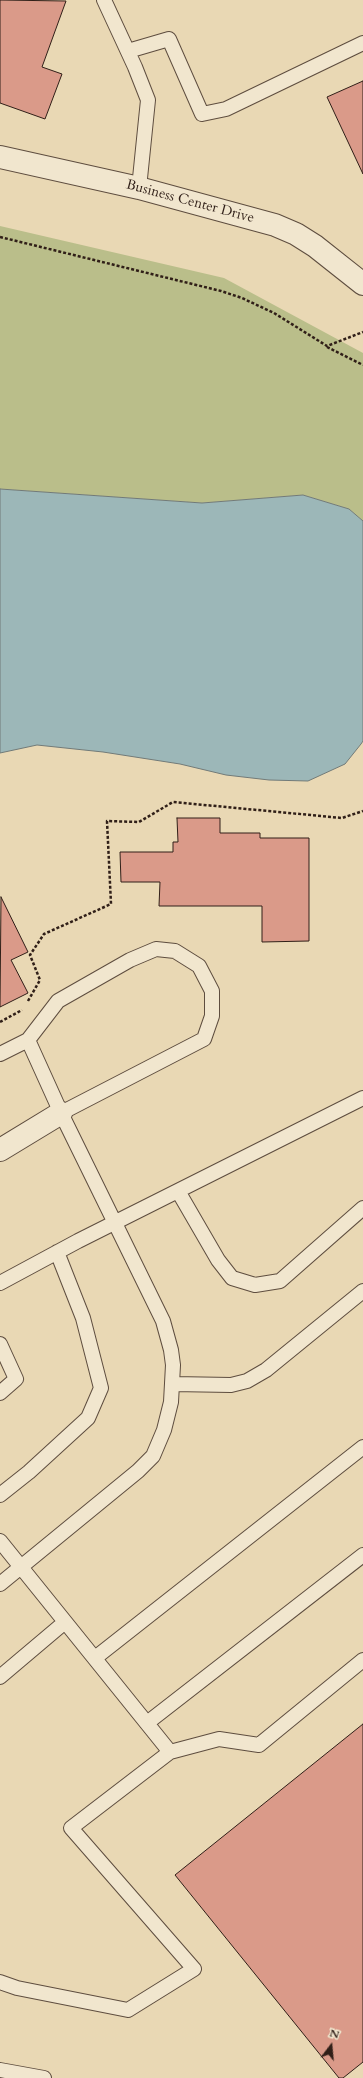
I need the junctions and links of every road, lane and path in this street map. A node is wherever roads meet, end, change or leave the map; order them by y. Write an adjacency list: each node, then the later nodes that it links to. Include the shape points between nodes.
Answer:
1 (104, 0): 3 (lane)
2 (363, 43): 3 (lane, via 226,109 202,114 169,39)
3 (128, 51): 5 (lane, via 148,100)
4 (0, 157): 5 (street, Business Center Drive)
5 (139, 188): 7 (street, Business Center Drive, via 289,231 315,246)
6 (0, 237): 9 (path, via 242,298 274,313)
7 (363, 284)
8 (363, 332): 9 (path)
9 (327, 346): 10 (path)
10 (363, 365)
11 (363, 811): 12 (path, via 342,818 173,802 140,822 107,820 111,904 44,934 30,955 40,980 23,1010)
12 (0, 1022)
13 (28, 1040): 14 (lane); 16 (lane); 16 (lane, via 58,1001 130,960 156,949 175,951 199,966 212,991 212,1016 204,1039)
14 (0, 1054)
15 (363, 1098): 18 (lane)
16 (61, 1113): 17 (street); 20 (lane)
17 (0, 1150)
18 (178, 1191): 19 (lane, via 218,1260 232,1278 254,1285 280,1281); 20 (lane)
19 (363, 1208)
20 (115, 1223): 21 (lane); 25 (lane, via 163,1321 171,1350)
21 (56, 1252): 22 (lane); 28 (lane, via 83,1318 101,1388 88,1418)
22 (0, 1283)
23 (363, 1291): 25 (lane, via 266,1370 246,1381 231,1385)
24 (0, 1344): 26 (lane, via 16,1379)
25 (173, 1384): 31 (lane, via 166,1423 152,1456 138,1471)
26 (0, 1393)
27 (363, 1447): 34 (lane)
28 (0, 1495)
29 (0, 1541): 31 (lane)
30 (363, 1555): 37 (lane)
31 (21, 1567): 32 (lane); 33 (lane)
32 (0, 1584)
33 (65, 1622): 34 (lane); 36 (lane)
34 (95, 1658): 37 (lane)
35 (363, 1660): 38 (lane, via 259,1745 219,1739)
36 (0, 1677)
37 (147, 1723): 38 (lane)
38 (170, 1752): 39 (lane, via 71,1828 194,1969 128,2010 17,1988)
39 (0, 1982)
40 (0, 2070): 41 (lane)
41 (44, 2078)

